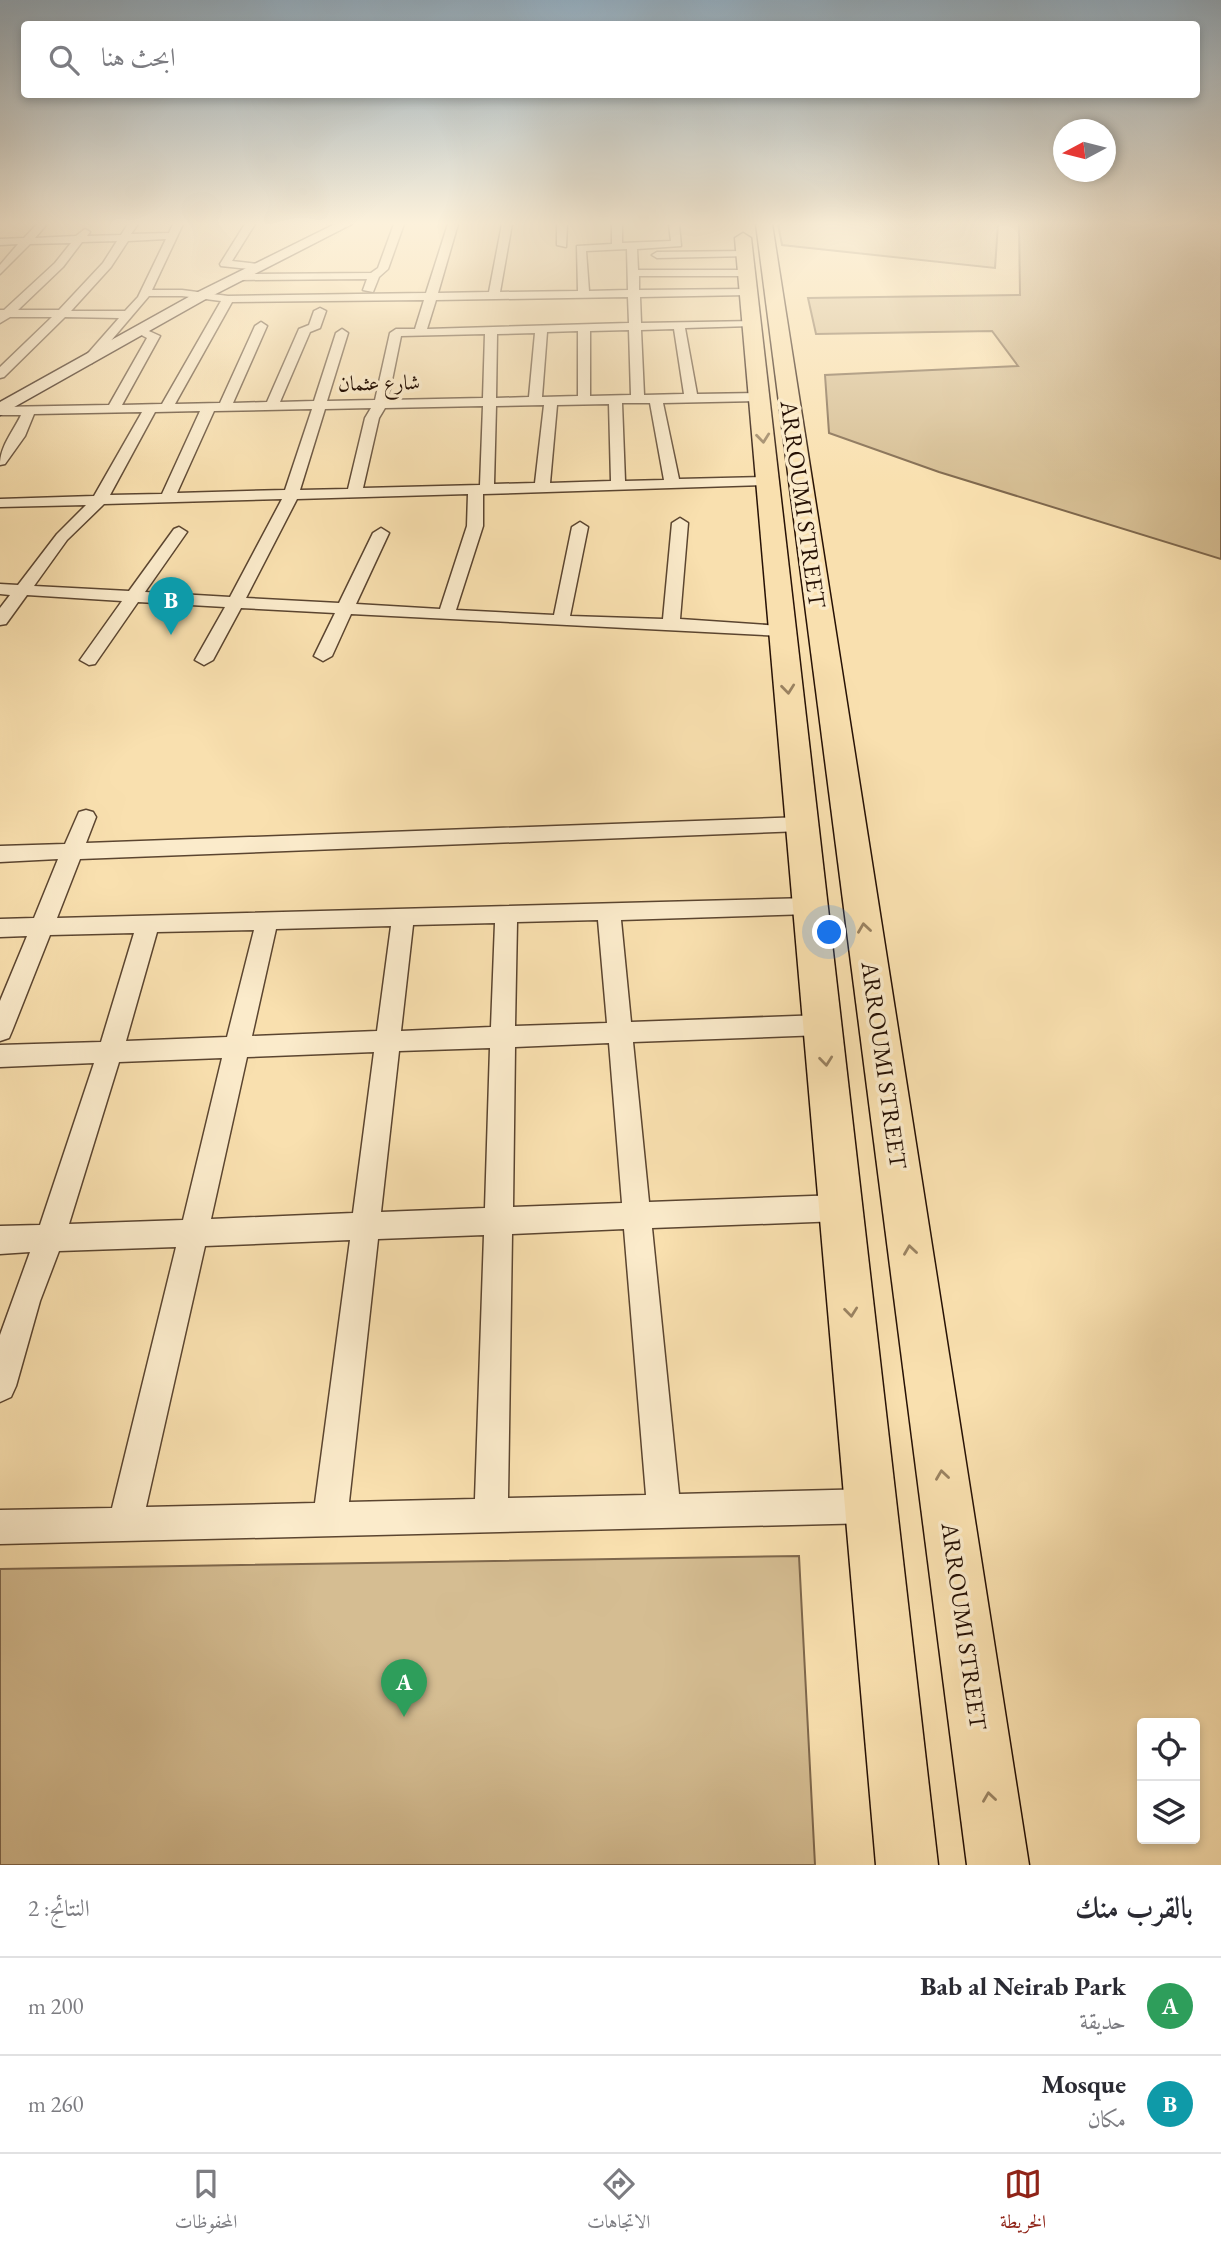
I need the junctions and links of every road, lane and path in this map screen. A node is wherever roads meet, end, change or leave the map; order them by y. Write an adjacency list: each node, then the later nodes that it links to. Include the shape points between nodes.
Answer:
1 (65, 311): 14 (street)
2 (132, 311): 16 (street)
3 (175, 311): 20 (main road)
4 (221, 311): 42 (street)
5 (320, 311): 37 (street, via 314,328 305,329)
6 (426, 311): 22 (street)
7 (576, 311): 19 (street)
8 (578, 311): 33 (street)
9 (582, 311): 18 (street)
10 (634, 311): 18 (street)
11 (752, 311): 26 (main road, ARROUMI STREET)
12 (756, 311): 108 (main road, ARROUMI STREET, one-way to 12)
13 (688, 312): 18 (street); 27 (street)
14 (62, 314): 15 (street); 16 (street); 25 (street)
15 (3, 315)
16 (129, 315): 24 (street)
17 (261, 326): 39 (street)
18 (634, 326): 29 (street)
19 (541, 329): 21 (street); 31 (street)
20 (139, 331): 24 (main road); 40 (street, via 154,336)
21 (491, 331): 22 (street); 34 (street)
22 (420, 332): 35 (street, via 396,333)
23 (342, 333): 36 (street)
24 (88, 360): 43 (main road)
25 (0, 374)
26 (758, 397): 27 (street, شارع عثمان); 46 (main road, ARROUMI STREET, one-way to 46)
27 (691, 398): 30 (street, شارع عثمان)
28 (615, 399): 29 (street, شارع عثمان); 33 (street, شارع عثمان); 48 (street)
29 (638, 399): 30 (street, شارع عثمان)
30 (656, 399): 47 (street)
31 (535, 401): 32 (street, شارع عثمان); 34 (street, شارع عثمان)
32 (551, 401): 33 (street, شارع عثمان); 49 (street)
33 (584, 401)
34 (490, 402): 35 (street, شارع عثمان); 50 (street)
35 (381, 404): 36 (street, شارع عثمان); 51 (street, via 372,418)
36 (318, 405): 37 (street, شارع عثمان); 52 (street)
37 (272, 406): 39 (street, شارع عثمان)
38 (209, 407): 39 (street, شارع عثمان); 42 (street, شارع عثمان); 53 (street)
39 (225, 407)
40 (114, 408): 41 (street, شارع عثمان); 44 (street, شارع عثمان)
41 (150, 408): 42 (street, شارع عثمان); 54 (street)
42 (166, 408)
43 (0, 410): 44 (street, شارع عثمان)
44 (29, 411): 45 (street)
45 (0, 461)
46 (767, 481): 47 (street); 69 (main road, ARROUMI STREET)
47 (672, 483): 48 (street)
48 (618, 485): 49 (street)
49 (542, 487): 50 (street)
50 (482, 489): 51 (street); 65 (street)
51 (355, 491): 52 (street)
52 (291, 496): 53 (street); 63 (street)
53 (168, 498): 54 (street)
54 (99, 501): 55 (street); 61 (street, via 61,537)
55 (0, 503)
56 (680, 523): 68 (street)
57 (580, 527): 67 (street)
58 (179, 532): 62 (street)
59 (381, 533): 64 (street)
60 (0, 589): 61 (street)
61 (22, 591): 62 (street); 66 (street)
62 (133, 596): 63 (street); 71 (street)
63 (237, 602): 64 (street); 72 (street)
64 (346, 609): 65 (street); 70 (street)
65 (447, 614): 67 (street)
66 (0, 620)
67 (561, 621): 68 (street)
68 (671, 624): 69 (street)
69 (782, 631): 74 (main road, ARROUMI STREET, one-way to 74)
70 (323, 656)
71 (89, 660)
72 (204, 660)
73 (86, 817): 75 (street)
74 (802, 824): 75 (street); 77 (main road, ARROUMI STREET)
75 (72, 853): 76 (street); 83 (street)
76 (0, 854)
77 (810, 906): 78 (street); 85 (main road, ARROUMI STREET)
78 (609, 912): 79 (street); 87 (street)
79 (506, 915): 80 (street); 88 (street)
80 (403, 917): 81 (street); 89 (street)
81 (267, 921): 82 (street); 90 (street)
82 (148, 924): 83 (street); 91 (street)
83 (42, 927): 84 (street); 86 (street)
84 (0, 928)
85 (822, 1025): 87 (street); 93 (main road, ARROUMI STREET, one-way to 93)
86 (0, 1031)
87 (620, 1032): 88 (street); 94 (street)
88 (502, 1037): 89 (street); 95 (street)
89 (388, 1041): 90 (street); 96 (street)
90 (237, 1047): 91 (street); 97 (street)
91 (108, 1052): 92 (street); 98 (street)
92 (0, 1056)
93 (840, 1208): 94 (street); 101 (main road, ARROUMI STREET, one-way to 101)
94 (637, 1216): 95 (street); 102 (street)
95 (498, 1221): 96 (street); 103 (street)
96 (366, 1226): 97 (street); 104 (street)
97 (194, 1233): 98 (street); 105 (street)
98 (50, 1238): 99 (street); 100 (street, via 24,1301)
99 (0, 1240)
100 (0, 1386)
101 (872, 1506): 102 (street); 107 (main road, ARROUMI STREET)
102 (664, 1511): 103 (street)
103 (491, 1515): 104 (street)
104 (330, 1519): 105 (street)
105 (125, 1524): 106 (street)
106 (0, 1527)
107 (907, 1865)
108 (998, 1865)

